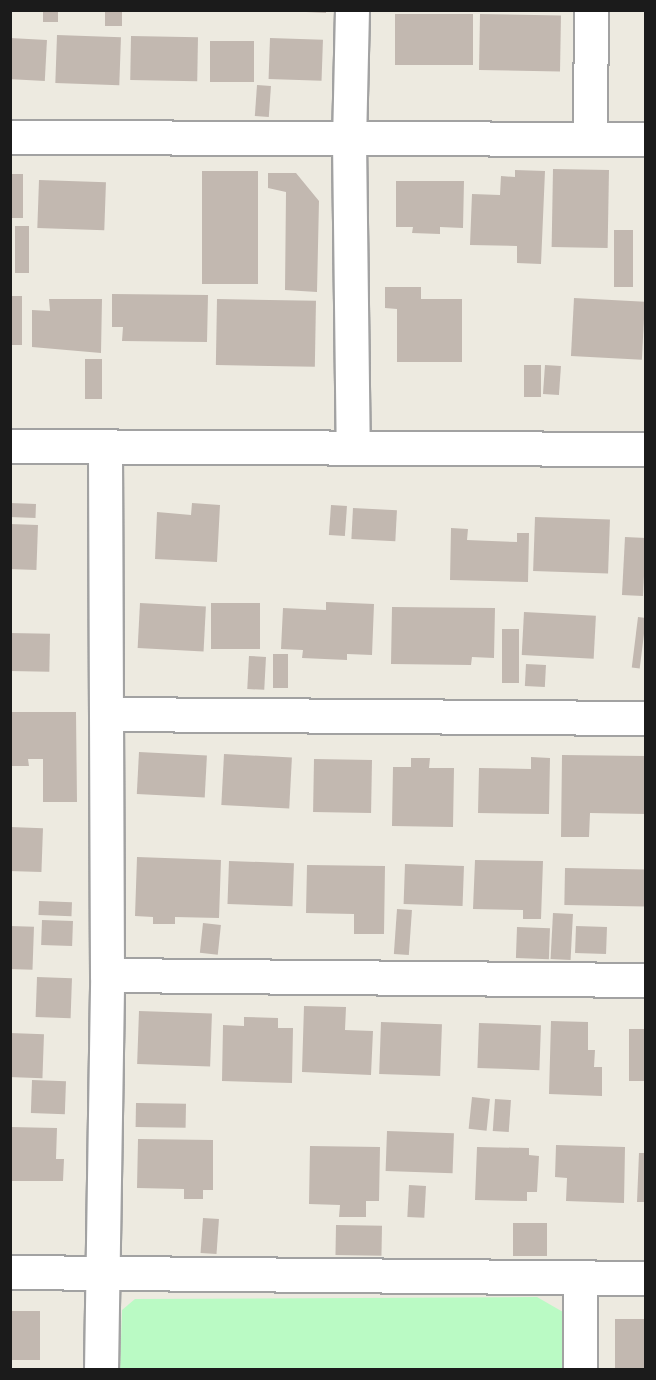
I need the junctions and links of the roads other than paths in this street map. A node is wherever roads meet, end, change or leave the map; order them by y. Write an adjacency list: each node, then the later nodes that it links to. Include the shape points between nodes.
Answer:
1 (352, 10): 6 (street)
2 (591, 10): 4 (street)
3 (10, 137): 6 (street)
4 (590, 138): 5 (street); 6 (street)
5 (645, 139)
6 (349, 140): 9 (street)
7 (10, 446): 8 (street)
8 (105, 446): 9 (street); 11 (street)
9 (353, 447): 10 (street)
10 (645, 449)
11 (108, 714): 12 (street); 13 (street)
12 (645, 718)
13 (107, 975): 14 (street); 16 (street)
14 (645, 980)
15 (10, 1272): 16 (street)
16 (103, 1273): 17 (street); 19 (street)
17 (580, 1277): 18 (street); 20 (street)
18 (645, 1278)
19 (101, 1370)
20 (580, 1370)

